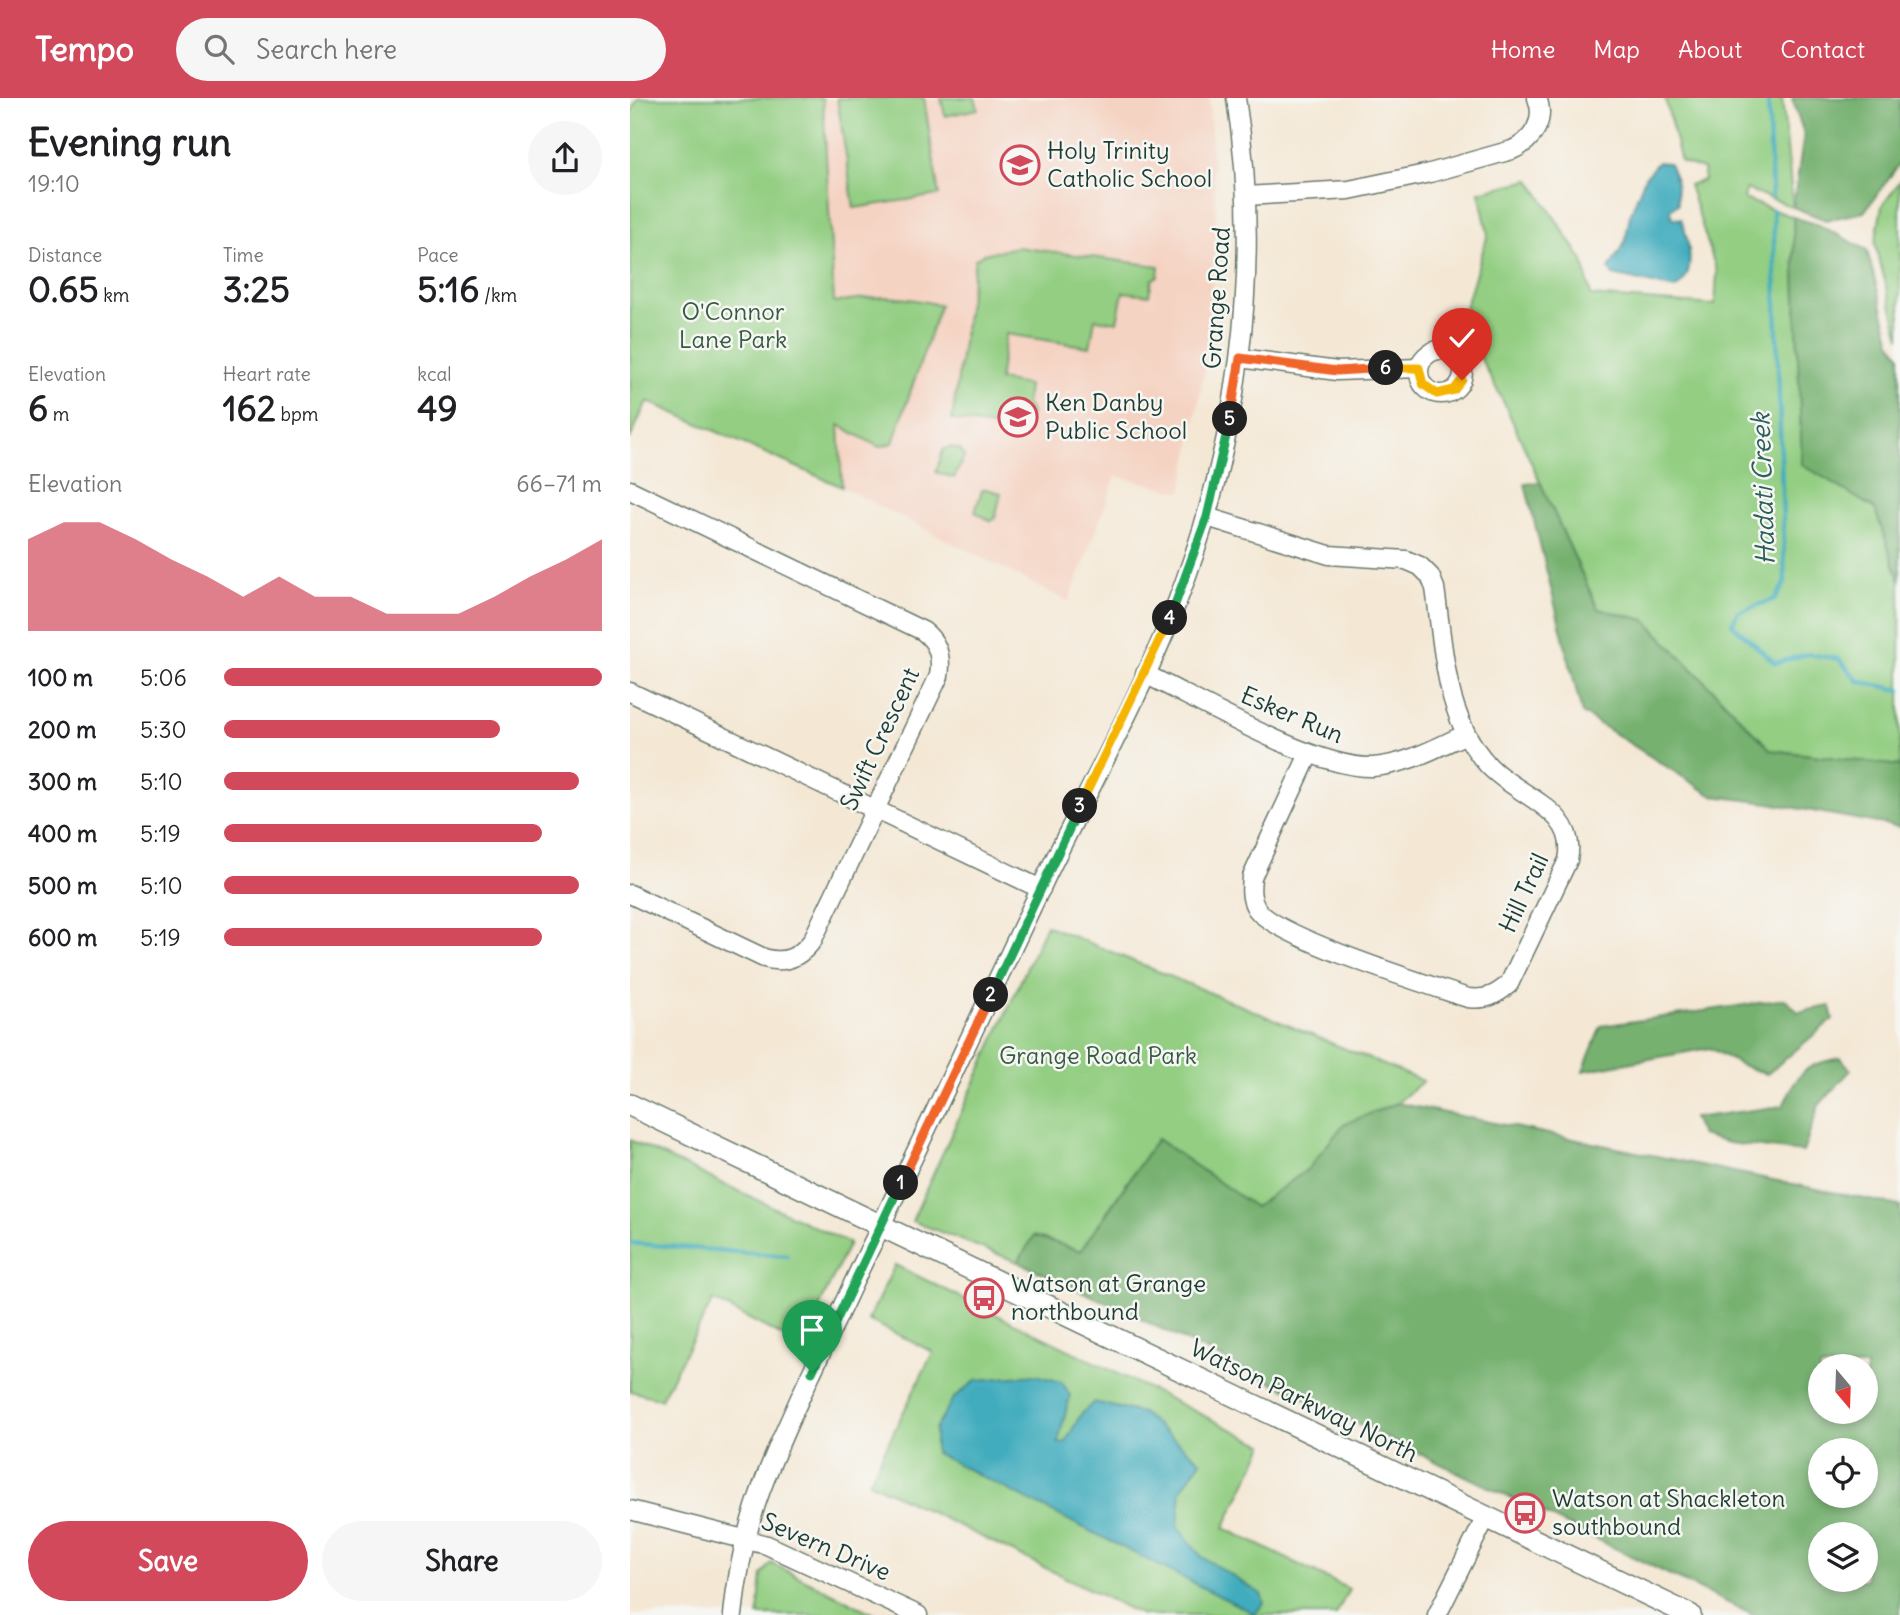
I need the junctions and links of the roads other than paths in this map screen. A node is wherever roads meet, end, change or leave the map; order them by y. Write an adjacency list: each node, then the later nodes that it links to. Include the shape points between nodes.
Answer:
1 (1236, 98): 3 (street, Grange Road)
2 (1537, 98): 3 (street, via 1537,127 1522,146 1512,150 1349,190)
3 (1246, 196): 4 (street, Grange Road)
4 (1240, 358): 5 (street, via 1337,371); 7 (street, Grange Road)
5 (1419, 368)
6 (630, 490): 12 (street, Swift Crescent, via 932,638 940,656 939,676)
7 (1207, 517): 8 (street, Grange Road); 10 (street, Hill Trail, via 1329,555 1406,560 1420,566 1435,589 1450,688)
8 (1145, 674): 11 (street, Esker Run); 13 (street, Grange Road)
9 (630, 692): 12 (street)
10 (1464, 735): 11 (street, Esker Run, via 1399,762 1373,767); 11 (street, Hill Trail, via 1490,767 1558,817 1572,844 1509,984 1481,999 1340,954 1266,918 1256,907 1252,877)
11 (1309, 754)
12 (874, 810): 13 (street); 14 (street, Swift Crescent, via 812,941 795,957 764,958)
13 (1041, 889): 16 (street, Grange Road)
14 (630, 894)
15 (630, 1105): 16 (main road, Watson Parkway North)
16 (881, 1226): 18 (main road, Watson Parkway North); 19 (street, Grange Road, via 766,1472)
17 (630, 1510): 19 (street, Severn Drive)
18 (1486, 1517): 22 (street); 23 (main road, Watson Parkway North)
19 (744, 1538): 20 (street, Grange Road); 21 (street, Severn Drive, via 787,1553)
20 (733, 1615)
21 (918, 1615)
22 (1437, 1615)
23 (1690, 1615)

